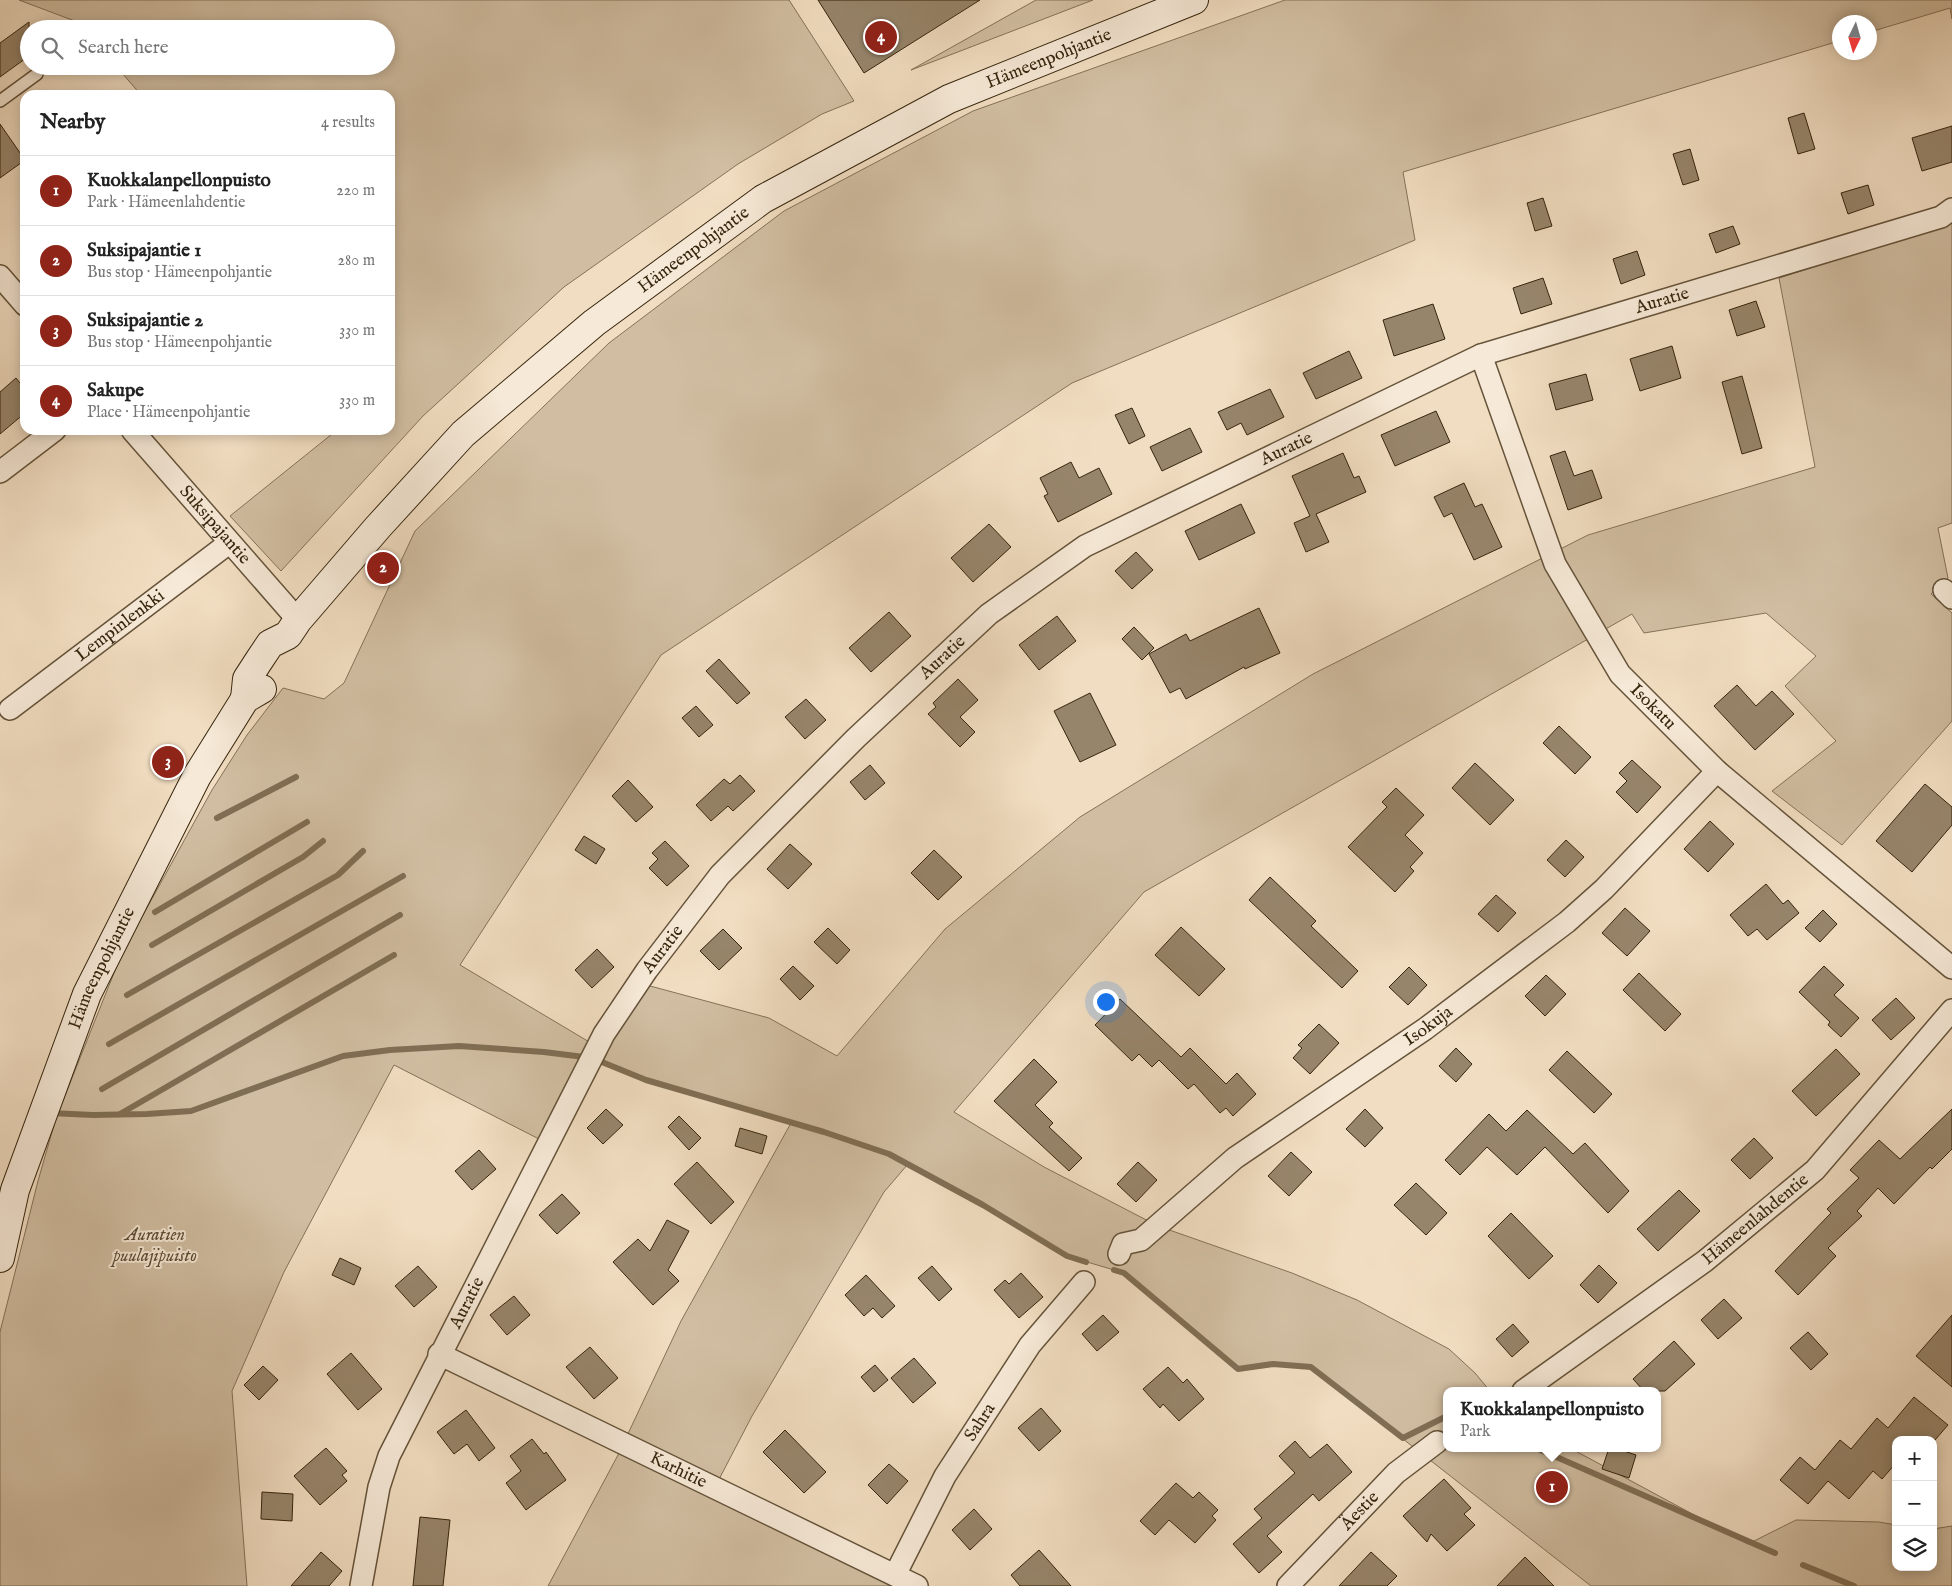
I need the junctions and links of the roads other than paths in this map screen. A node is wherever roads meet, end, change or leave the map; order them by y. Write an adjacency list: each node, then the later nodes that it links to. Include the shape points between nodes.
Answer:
1 (1194, 0): 12 (main road, Hämeenpohjantie, via 948,99 763,199 594,323 463,434 378,527)
2 (36, 75): 3 (lane)
3 (0, 101)
4 (1952, 209): 7 (street, Auratie, via 1941,217)
5 (0, 276): 6 (street)
6 (20, 299)
7 (1481, 355): 14 (street, Isokatu, via 1555,564 1620,674); 20 (street, Auratie, via 1085,546 989,614 856,738 720,875 638,983 604,1034)
8 (48, 435): 10 (street)
9 (136, 435): 11 (street, Suksipajantie)
10 (0, 472)
11 (229, 543): 12 (street, Suksipajantie); 13 (street, Lempinlenkki)
12 (293, 628): 18 (main road, Hämeenpohjantie, via 285,654 262,688 246,699 197,776 87,994 15,1190)
13 (10, 709)
14 (1717, 771): 15 (street, Isokatu); 17 (street, Isokuja, via 1604,889 1567,922 1425,1029 1235,1158 1141,1240 1123,1244)
15 (1952, 967)
16 (1952, 1010): 21 (street, Hämeenlahdentie, via 1815,1170 1705,1261)
17 (1118, 1254)
18 (0, 1258)
19 (1084, 1282): 23 (street, Sahra, via 1030,1345 944,1476)
20 (439, 1354): 23 (street, Karhitie); 24 (street, Auratie, via 389,1456 379,1487)
21 (1529, 1387)
22 (1437, 1442): 26 (street, Äestie, via 1396,1473)
23 (895, 1575): 25 (street, Karhitie)
24 (361, 1586)
25 (917, 1586)
26 (1288, 1586)

